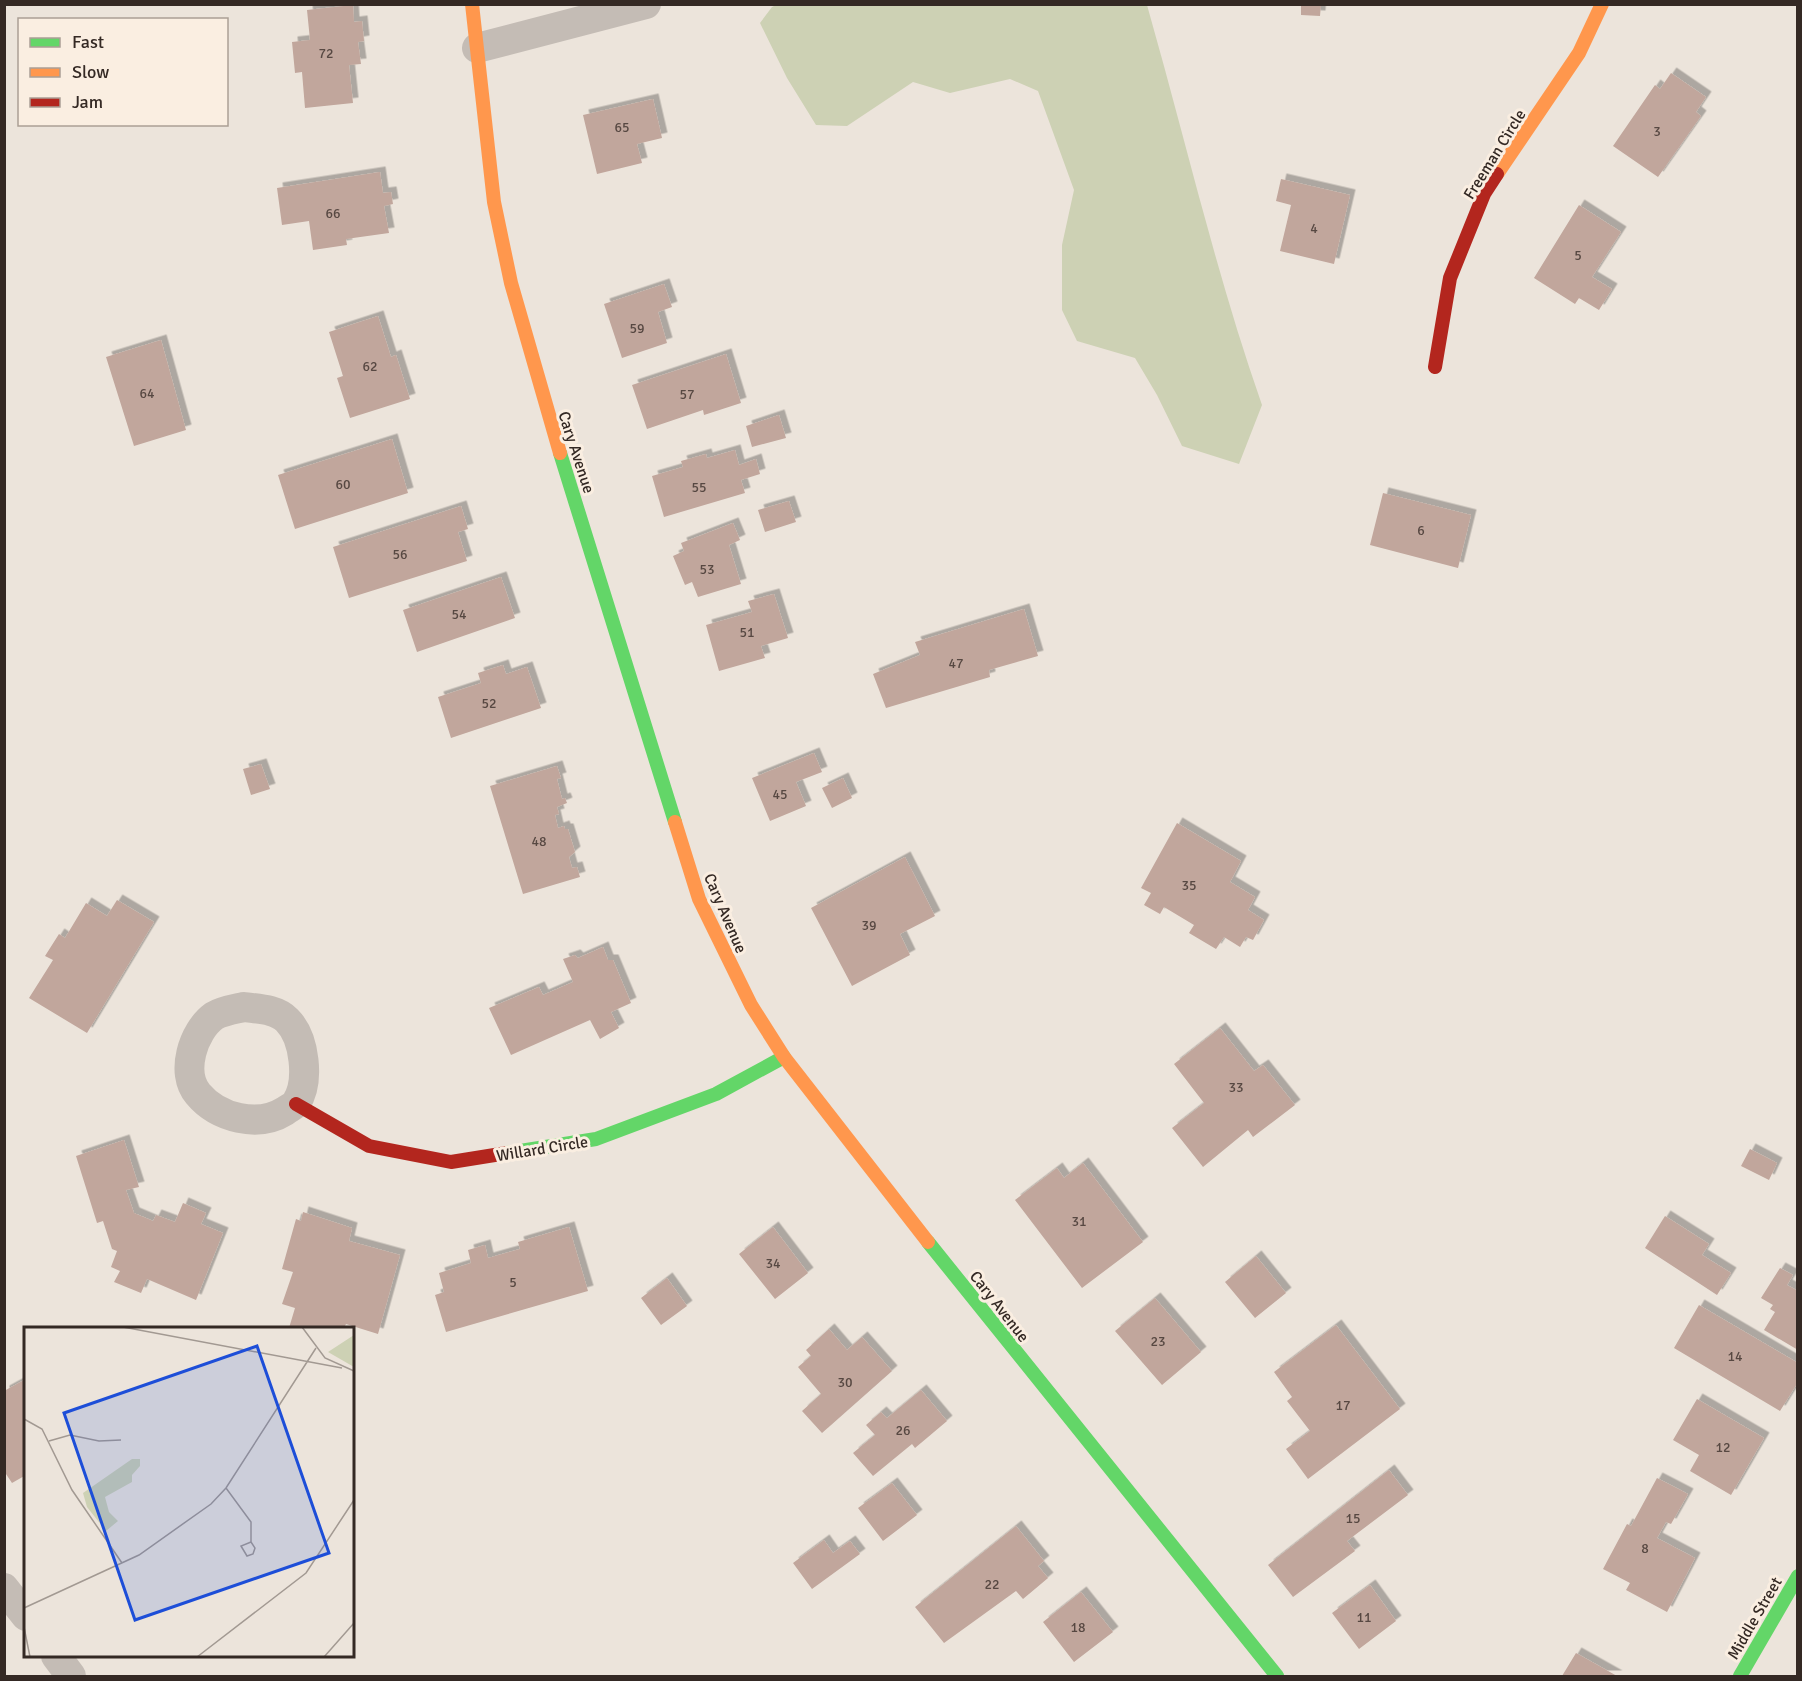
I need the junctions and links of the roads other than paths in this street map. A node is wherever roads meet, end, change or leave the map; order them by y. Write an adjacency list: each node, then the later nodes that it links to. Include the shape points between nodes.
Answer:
1 (472, 4): 4 (street, Cary Avenue)
2 (646, 4): 4 (street)
3 (1602, 4): 5 (street, Freeman Circle, via 1579,53 1484,194 1450,278)
4 (477, 48): 6 (street, Cary Avenue, via 494,202 538,383 699,899 751,1005)
5 (1435, 367)
6 (784, 1058): 7 (street, Willard Circle, via 716,1094 596,1139 451,1162 369,1146); 13 (street, Cary Avenue, via 996,1329)
7 (296, 1104)
8 (1797, 1576): 14 (street, Middle Street)
9 (4, 1588): 10 (street)
10 (24, 1613)
11 (57, 1657): 12 (street)
12 (71, 1677)
13 (1277, 1677)
14 (1740, 1677)

